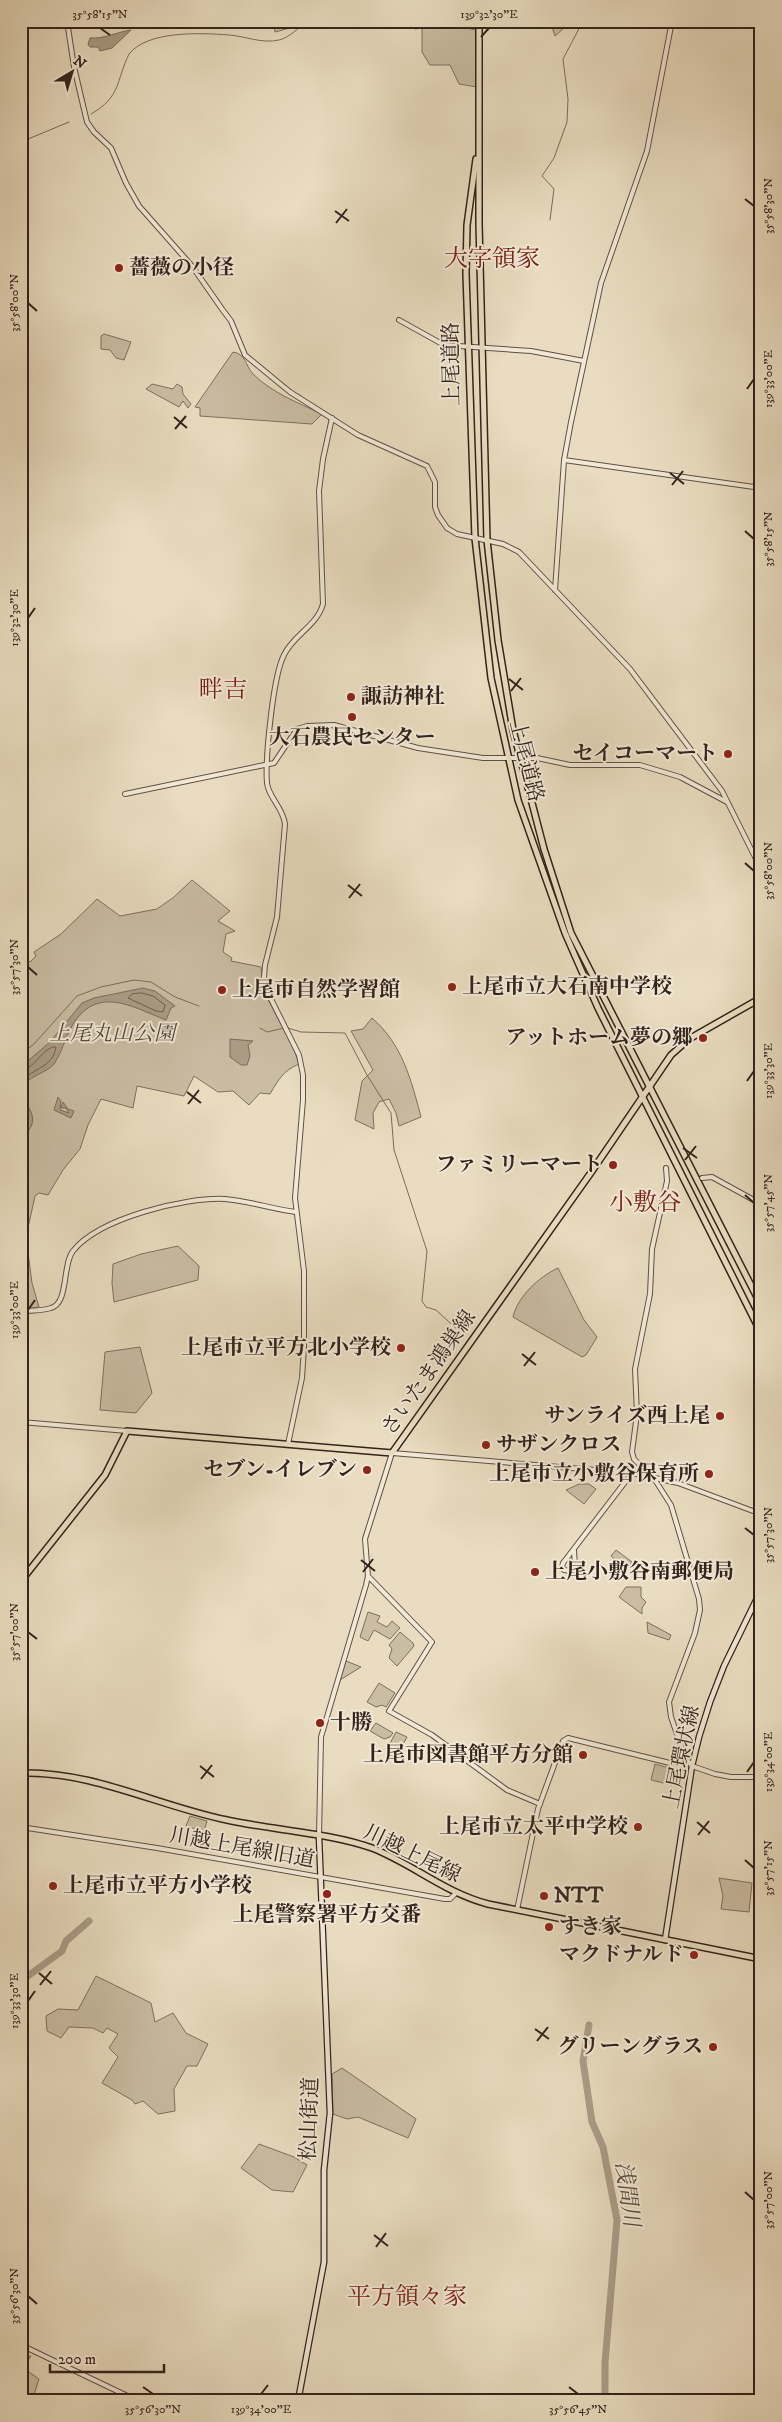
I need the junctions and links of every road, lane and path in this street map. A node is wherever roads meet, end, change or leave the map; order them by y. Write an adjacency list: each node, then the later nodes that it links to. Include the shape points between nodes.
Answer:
1 (67, 21): 9 (street, via 86,117 94,132 111,148 134,198 196,270 231,322 245,356 290,392)
2 (672, 21): 8 (street, via 647,151 602,283)
3 (479, 24): 4 (main road, 上尾道路)
4 (478, 147): 6 (main road, 上尾道路, via 467,225); 7 (main road, 上尾道路)
5 (399, 320): 6 (street, via 436,342)
6 (468, 347): 7 (street); 12 (main road, 上尾道路)
7 (482, 348): 8 (street, via 531,351); 13 (main road, 上尾道路)
8 (584, 360): 10 (street)
9 (332, 418): 12 (street, via 368,440 427,466 435,482 435,507 440,519 454,533); 17 (street, via 320,491 323,604 317,618 292,643 282,659 268,741)
10 (564, 460): 11 (street); 14 (street)
11 (761, 488)
12 (474, 538): 13 (street); 15 (main road, 上尾道路, via 491,678)
13 (487, 540): 14 (street, via 513,548); 16 (main road, 上尾道路, via 498,640)
14 (555, 590): 19 (street, via 630,669 713,778)
15 (508, 758): 16 (street); 17 (street, via 483,758 429,750 341,726 322,724 297,730 276,762); 23 (main road, 上尾道路, via 520,808 562,925)
16 (520, 758): 19 (street, via 544,758 570,764 640,765 687,780); 22 (main road, 上尾道路, via 551,876 571,933)
17 (268, 764): 18 (street); 27 (street, via 268,788 283,813 285,824 278,917 264,977 268,993 302,1065)
18 (125, 794)
19 (727, 802): 20 (street)
20 (761, 869)
21 (761, 998): 22 (main road, さいたま鴻巣線, via 690,1039 672,1055)
22 (649, 1085): 23 (main road, さいたま鴻巣線); 28 (main road, 上尾道路)
23 (642, 1097): 30 (main road, 上尾道路); 34 (main road, さいたま鴻巣線)
24 (666, 1168): 36 (street, via 668,1181 652,1248 650,1294 635,1368 637,1414 632,1455)
25 (702, 1178): 26 (street, via 712,1177)
26 (761, 1204)
27 (296, 1212): 29 (street, via 227,1199 200,1199 109,1224 75,1248 58,1304); 33 (street, via 304,1271 304,1347 302,1378)
28 (761, 1305)
29 (21, 1312)
30 (761, 1333)
31 (21, 1422): 32 (street)
32 (127, 1431): 33 (main road, さいたま鴻巣線); 40 (main road, via 105,1475)
33 (288, 1444): 34 (main road, さいたま鴻巣線)
34 (392, 1453): 35 (street); 39 (street, via 365,1539)
35 (632, 1473): 36 (street); 38 (street)
36 (652, 1476): 37 (street); 42 (street, via 671,1505 700,1604 688,1655 669,1702)
37 (761, 1514)
38 (574, 1550): 38 (street, via 575,1567 571,1571 564,1570 561,1566)
39 (368, 1576): 46 (street, via 432,1642 389,1711 432,1735 507,1790); 48 (street, via 322,1731)
40 (21, 1581)
41 (761, 1590): 43 (main road, 上尾環状線, via 710,1702)
42 (685, 1756): 43 (street); 46 (street, via 670,1763 565,1738)
43 (692, 1766): 45 (street, via 731,1777); 52 (main road, 上尾環状線)
44 (21, 1773): 48 (main road, 川越上尾線, via 81,1777 225,1820)
45 (761, 1777)
46 (540, 1804): 51 (street)
47 (21, 1827): 49 (street, 川越上尾線旧道)
48 (319, 1836): 49 (main road, 松山街道); 50 (main road, 川越上尾線, via 374,1849)
49 (319, 1878): 50 (street, 川越上尾線旧道, via 445,1899); 56 (main road, 松山街道, via 330,2101 324,2170 325,2248)
50 (456, 1894): 51 (main road, 川越上尾線)
51 (517, 1910): 52 (main road, 川越上尾線)
52 (665, 1940): 53 (main road, 川越上尾線)
53 (761, 1959)
54 (21, 2345): 55 (street)
55 (138, 2401)
56 (298, 2401)

